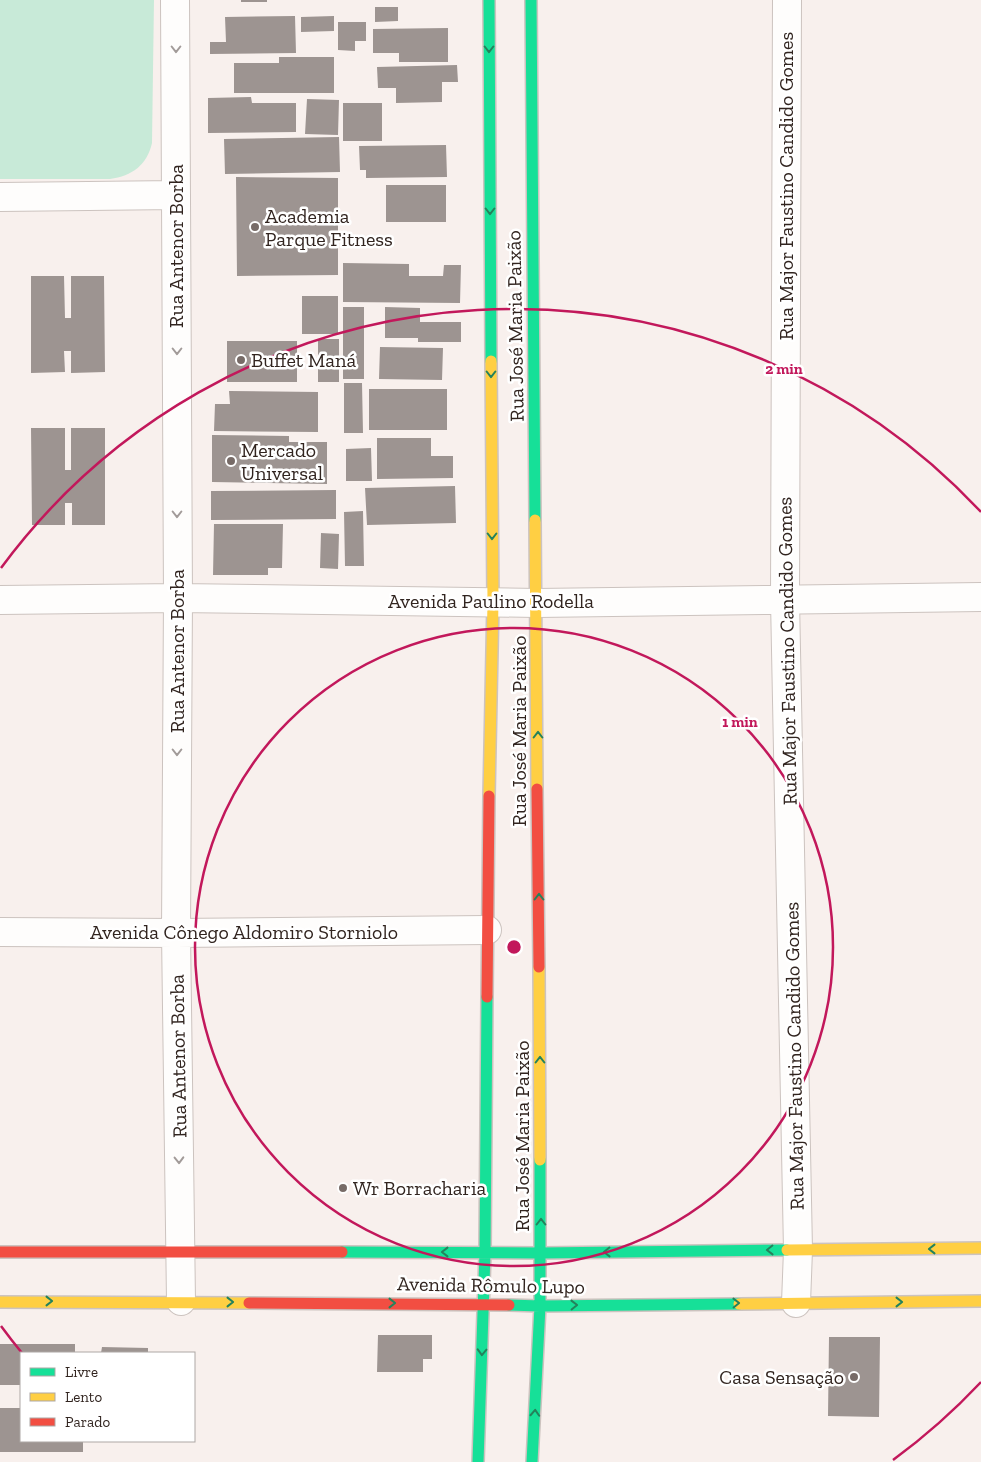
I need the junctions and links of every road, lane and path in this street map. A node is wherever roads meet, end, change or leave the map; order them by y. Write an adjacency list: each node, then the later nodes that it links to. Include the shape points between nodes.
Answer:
1 (175, 0): 5 (street, Rua Antenor Borba, one-way to 5)
2 (488, 0): 11 (street, Rua José Maria Paixão, one-way to 11)
3 (531, 0): 12 (street, Rua José Maria Paixão)
4 (787, 0): 10 (street, Rua Major Faustino Candido Gomes)
5 (176, 195): 6 (street); 8 (street, Rua Antenor Borba, one-way to 8)
6 (0, 197)
7 (981, 597): 10 (street, Avenida Paulino Rodella)
8 (178, 598): 9 (street, Avenida Paulino Rodella); 11 (street, Avenida Paulino Rodella); 15 (street, Rua Antenor Borba, one-way to 15)
9 (0, 600)
10 (785, 600): 12 (street, Avenida Paulino Rodella); 17 (street, Rua Major Faustino Candido Gomes)
11 (493, 602): 12 (street, Avenida Paulino Rodella); 13 (street, Rua José Maria Paixão)
12 (537, 603): 21 (street, Rua José Maria Paixão, one-way to 12)
13 (487, 930): 15 (street, Avenida Cônego Aldomiro Storniolo); 20 (street, Rua José Maria Paixão)
14 (0, 932): 15 (street, Avenida Cônego Aldomiro Storniolo)
15 (176, 933): 18 (street, Rua Antenor Borba, one-way to 18)
16 (981, 1248): 17 (street, Avenida Rômulo Lupo, one-way to 17)
17 (798, 1250): 21 (street, Avenida Rômulo Lupo, one-way to 21); 25 (street, Rua Major Faustino Candido Gomes)
18 (180, 1251): 19 (street, Avenida Rômulo Lupo); 20 (street, Avenida Rômulo Lupo, one-way to 18); 22 (street, Rua Antenor Borba)
19 (0, 1252)
20 (485, 1252): 21 (street, Avenida Rômulo Lupo); 26 (street, Rua José Maria Paixão)
21 (541, 1253): 27 (street, Rua José Maria Paixão)
22 (181, 1301): 24 (street, Avenida Rômulo Lupo, one-way to 22); 26 (street, Avenida Rômulo Lupo, one-way to 26)
23 (981, 1301): 25 (street, Avenida Rômulo Lupo, one-way to 23)
24 (0, 1302)
25 (796, 1303): 27 (street, Avenida Rômulo Lupo, one-way to 25)
26 (484, 1304): 27 (street, Avenida Rômulo Lupo); 28 (street, Rua José Maria Paixão, one-way to 28)
27 (540, 1306): 29 (street, Rua José Maria Paixão, one-way to 27)
28 (478, 1462)
29 (532, 1462)

